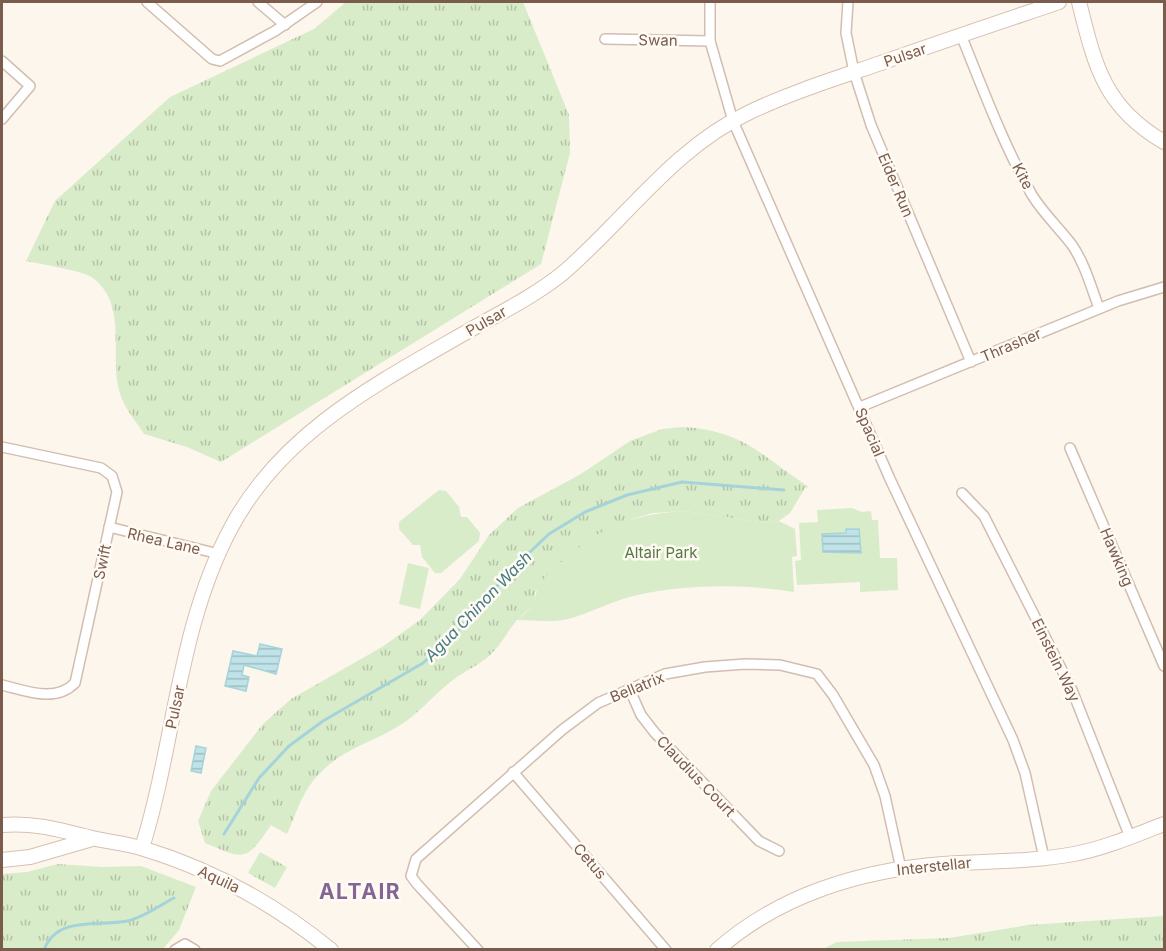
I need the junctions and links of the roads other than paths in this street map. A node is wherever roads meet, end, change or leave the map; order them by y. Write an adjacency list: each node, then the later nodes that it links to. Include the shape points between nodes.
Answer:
1 (147, 2): 8 (street, via 220,61)
2 (258, 2): 8 (street)
3 (317, 2): 8 (street)
4 (710, 2): 11 (street, Spacial)
5 (848, 2): 13 (street, Eider Run, via 846,33)
6 (1059, 2): 9 (street, Pulsar)
7 (1079, 2): 16 (street, via 1094,63 1108,88 1139,127)
8 (285, 25)
9 (961, 35): 13 (street, Pulsar); 18 (street, Kite, via 1023,178 1037,204 1072,247 1086,271)
10 (605, 39): 11 (street, Swan)
11 (710, 41): 15 (street, Spacial)
12 (2, 61): 14 (street, via 30,86)
13 (854, 72): 15 (street, Pulsar); 19 (street, Eider Run, via 882,155)
14 (2, 119)
15 (733, 121): 20 (street, Spacial); 25 (street, Pulsar, via 672,165 561,274 388,377 286,452 255,489)
16 (1164, 142)
17 (1164, 287): 18 (street, Thrasher)
18 (1099, 308): 19 (street, Thrasher)
19 (971, 362): 20 (street, Thrasher)
20 (860, 407): 36 (street, Spacial, via 1013,740 1025,773)
21 (2, 447): 24 (street, Swift, via 101,468 112,476 117,492)
22 (1070, 448): 26 (street, Hawking)
23 (962, 493): 32 (street, Einstein Way, via 984,516 1072,690)
24 (109, 528): 25 (street, Rhea Lane); 27 (street, Swift, via 75,683 68,691 48,695)
25 (219, 554): 34 (street, Pulsar, via 191,637)
26 (1164, 666)
27 (2, 686)
28 (629, 688): 29 (street, Bellatrix, via 598,703); 35 (street, Claudius Court, via 641,715 655,733 759,841); 38 (street, Bellatrix, via 665,674 725,665 780,665 817,674 874,765)
29 (513, 772): 42 (street, Bellatrix, via 412,866 411,876 417,884); 43 (street, Cetus)
30 (1164, 824): 32 (street, Interstellar)
31 (2, 825): 33 (street, Aquila, via 45,825)
32 (1130, 837): 36 (street, Interstellar, via 1107,846)
33 (94, 839): 34 (street, Aquila); 37 (street, Aquila, via 30,857)
34 (142, 848): 41 (street, Aquila, via 236,886 272,906)
35 (779, 851)
36 (1044, 858): 38 (street, Interstellar)
37 (2, 860)
38 (901, 868): 44 (street, Interstellar, via 810,892 749,925)
39 (175, 950): 40 (street, via 185,944)
40 (195, 950)
41 (331, 950)
42 (478, 950)
43 (666, 950)
44 (717, 950)

